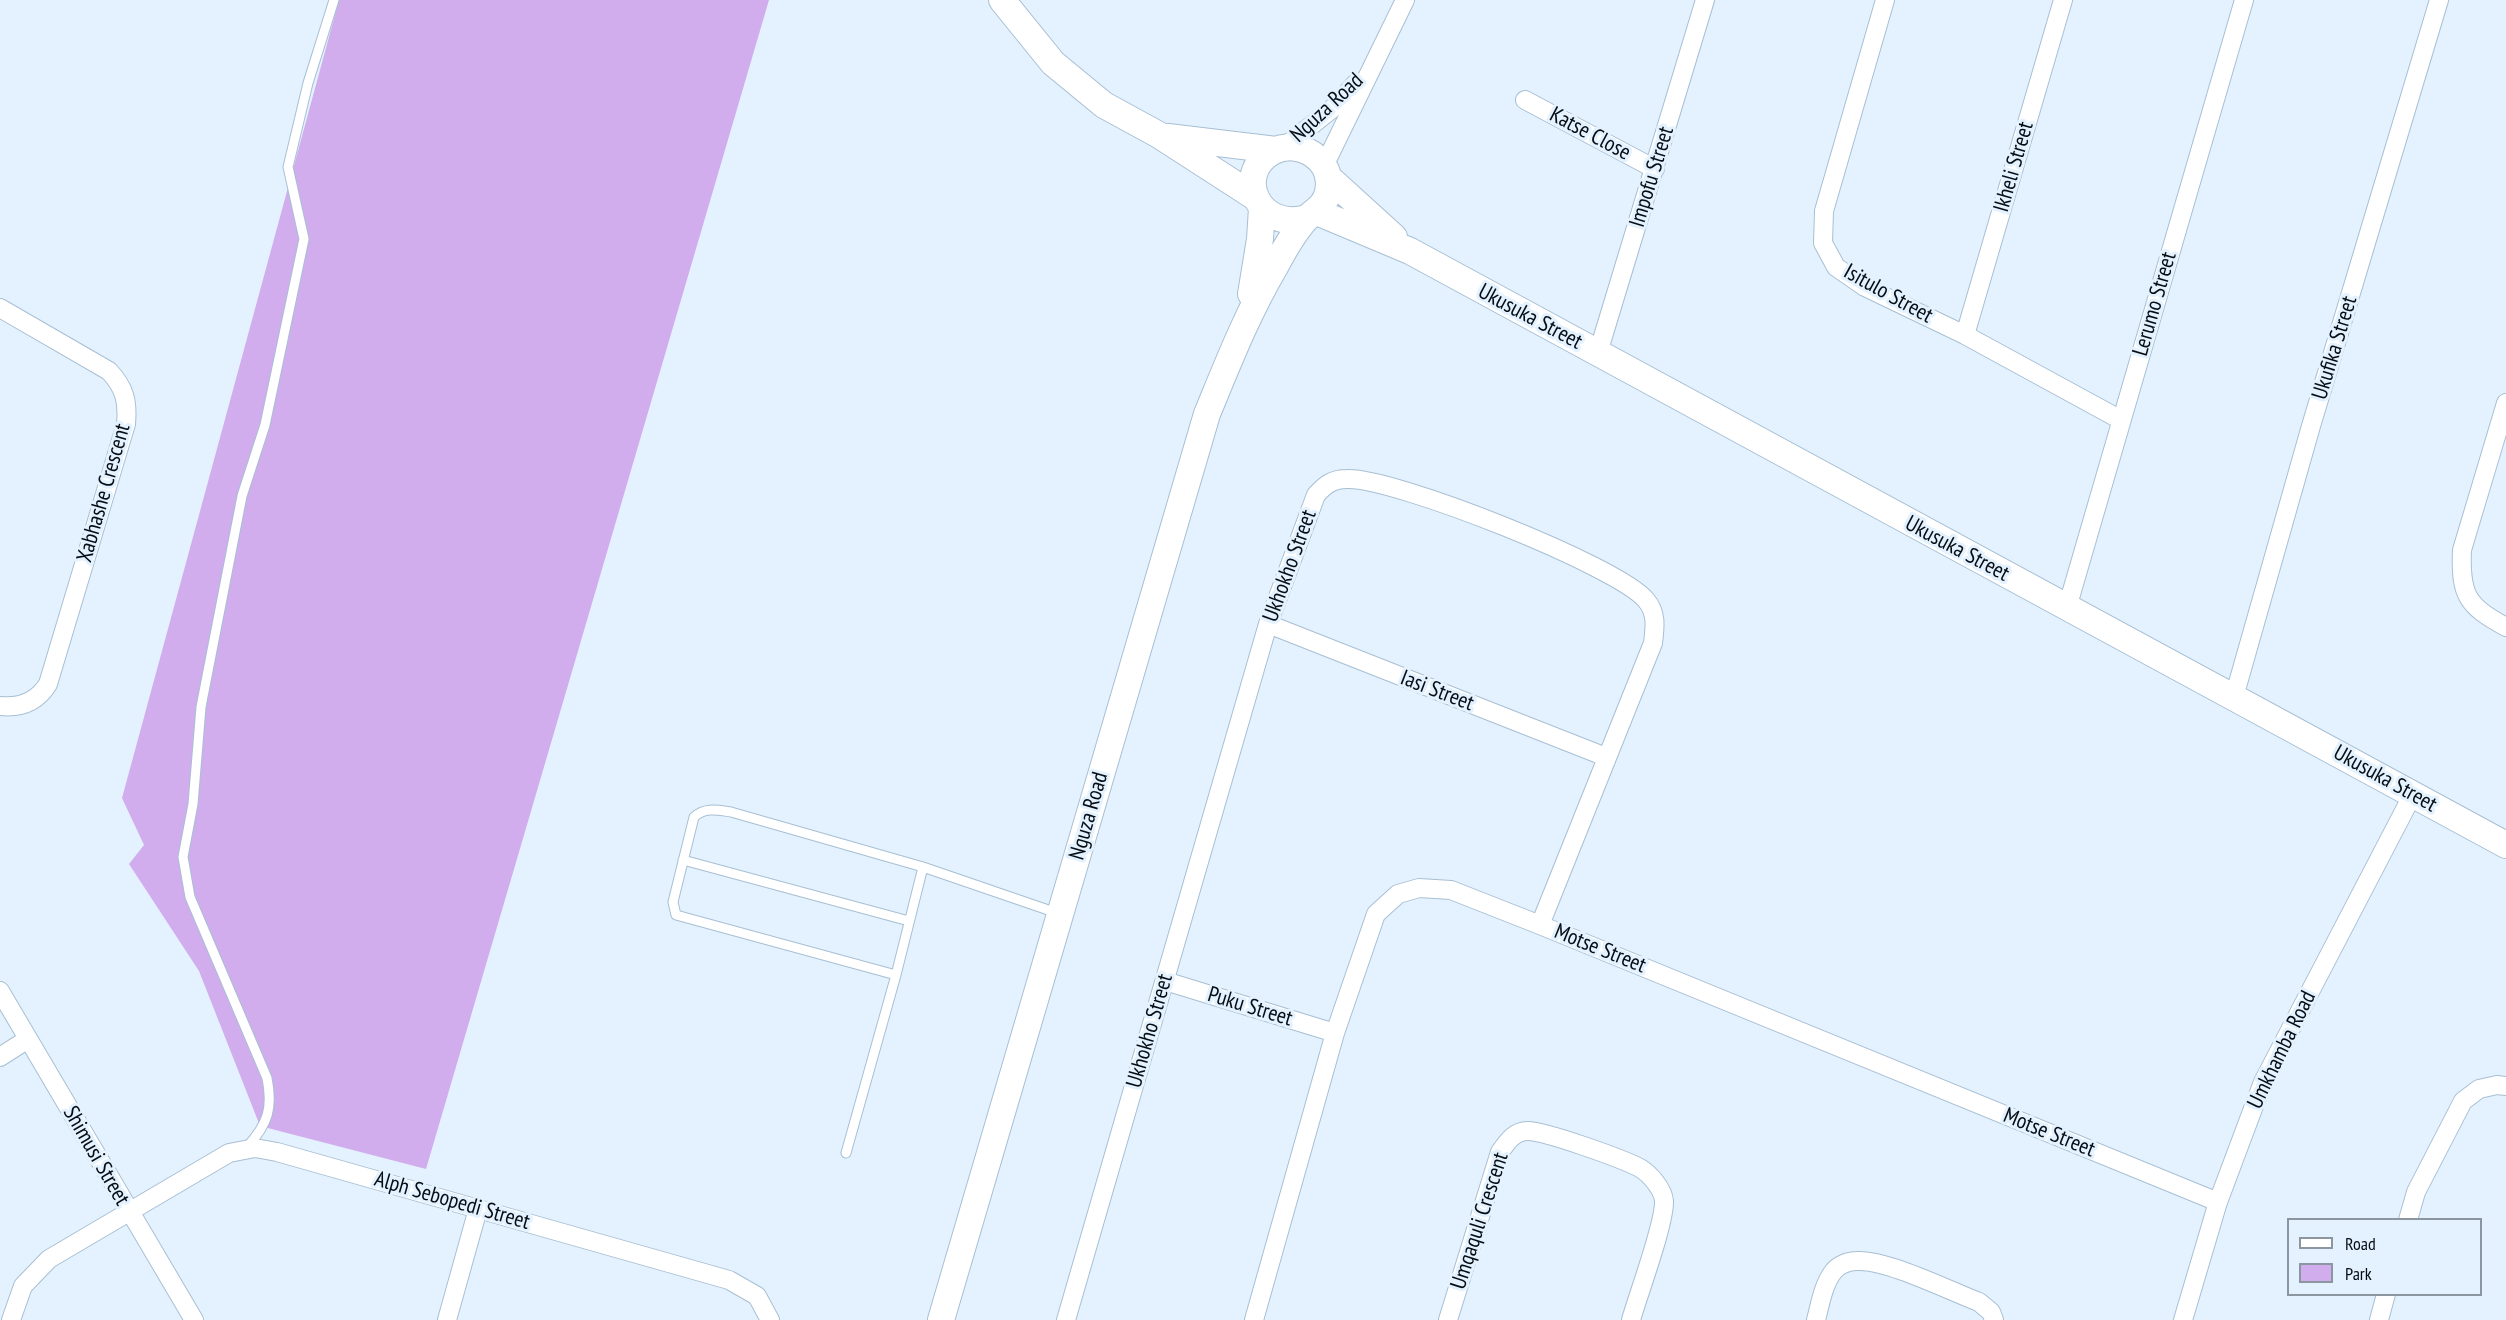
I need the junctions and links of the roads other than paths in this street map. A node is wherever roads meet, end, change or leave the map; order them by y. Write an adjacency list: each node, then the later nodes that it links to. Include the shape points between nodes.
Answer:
1 (334, 0): 45 (lane, via 308,82 288,167 304,239 265,425 242,496 201,707 193,804 183,858 190,897 267,1078 271,1096 268,1119)
2 (1002, 0): 11 (street, via 1053,63 1104,105)
3 (1405, 0): 9 (street, Nguza Road)
4 (1705, 0): 13 (street, Impofu Street)
5 (1885, 0): 20 (street, Isitulo Street, via 1824,211 1823,243 1836,267 1864,287)
6 (2063, 0): 20 (street, Ikheli Street)
7 (2244, 0): 23 (street, Lerumo Street)
8 (2439, 0): 28 (street, Ukufika Street)
9 (1369, 69): 12 (street, Nguza Road, via 1332,109); 14 (street, Nguza Road)
10 (1525, 100): 13 (street, Katse Close)
11 (1159, 135): 12 (street); 15 (street)
12 (1280, 149): 14 (street, via 1307,150); 15 (street, via 1261,161 1255,172 1253,184)
13 (1655, 169): 21 (street, Impofu Street)
14 (1326, 172): 16 (street, via 1328,190); 17 (street, Ukusuka Street)
15 (1259, 202): 16 (street, via 1271,216 1283,221); 19 (street, Nguza Road, via 1258,258)
16 (1312, 215): 17 (street, Ukusuka Street); 19 (street, Nguza Road)
17 (1410, 251): 21 (street, Ukusuka Street)
18 (0, 308): 29 (street, Xabhashe Crescent, via 109,371 122,387 127,407 126,424 48,684 34,700)
19 (1247, 315): 35 (street, Nguza Road, via 1207,414)
20 (1965, 334): 23 (street, Isitulo Street)
21 (1598, 353): 25 (street, Ukusuka Street)
22 (2506, 403): 24 (street)
23 (2121, 420): 25 (street, Lerumo Street)
24 (2502, 435): 27 (street, via 2462,550 2461,575 2465,596 2479,612)
25 (2067, 608): 28 (street, Ukusuka Street)
26 (1268, 624): 30 (street, Iasi Street); 30 (street, Ukhokho Street, via 1316,495 1329,482 1348,479 1399,490 1511,529 1631,586 1647,600 1656,619 1653,643); 39 (street, Ukhokho Street)
27 (2506, 627)
28 (2234, 698): 31 (street, Ukusuka Street)
29 (0, 706)
30 (1606, 757): 37 (street, Ukhokho Street)
31 (2413, 795): 32 (street, Ukusuka Street); 47 (street, Umkhamba Road, via 2263,1082)
32 (2506, 845)
33 (683, 860): 34 (lane, via 694,817 712,809); 36 (lane); 38 (lane, via 673,902 676,915)
34 (923, 867): 35 (lane); 36 (lane)
35 (1060, 913): 56 (street, Nguza Road)
36 (909, 921): 38 (lane)
37 (1540, 925): 41 (street, Motse Street, via 1451,890 1419,888 1398,894 1376,914); 47 (street, Motse Street)
38 (896, 975): 46 (lane)
39 (1165, 981): 41 (street, Puku Street); 57 (street, Ukhokho Street)
40 (0, 991): 42 (street, Shimusi Street)
41 (1335, 1034): 58 (street, Motse Street)
42 (28, 1039): 43 (street); 49 (street, Shimusi Street)
43 (0, 1057)
44 (2506, 1086): 50 (street, via 2479,1089 2463,1101 2416,1192)
45 (246, 1149): 48 (street, Alph Sebopedi Street, via 277,1152); 49 (street, Alph Sebopedi Street, via 229,1153)
46 (846, 1153)
47 (2218, 1202): 63 (street, Umkhamba Road)
48 (478, 1209): 54 (street); 55 (street, Alph Sebopedi Street, via 729,1281 757,1296)
49 (127, 1211): 52 (street, Alph Sebopedi Street, via 49,1259 23,1286); 53 (street, Shimusi Street)
50 (2409, 1218)
51 (2385, 1296): 64 (street)
52 (11, 1320)
53 (194, 1320)
54 (447, 1320)
55 (770, 1320)
56 (942, 1320)
57 (1066, 1320)
58 (1254, 1320)
59 (1449, 1320): 60 (street, Umqaquli Crescent, via 1500,1152 1511,1137 1526,1131 1544,1133 1642,1169 1657,1184 1664,1200 1661,1219)
60 (1631, 1320)
61 (1816, 1320): 62 (street, via 1833,1272 1842,1264 1857,1261 1878,1263 1979,1302)
62 (1994, 1320)
63 (2183, 1320)
64 (2379, 1320)

